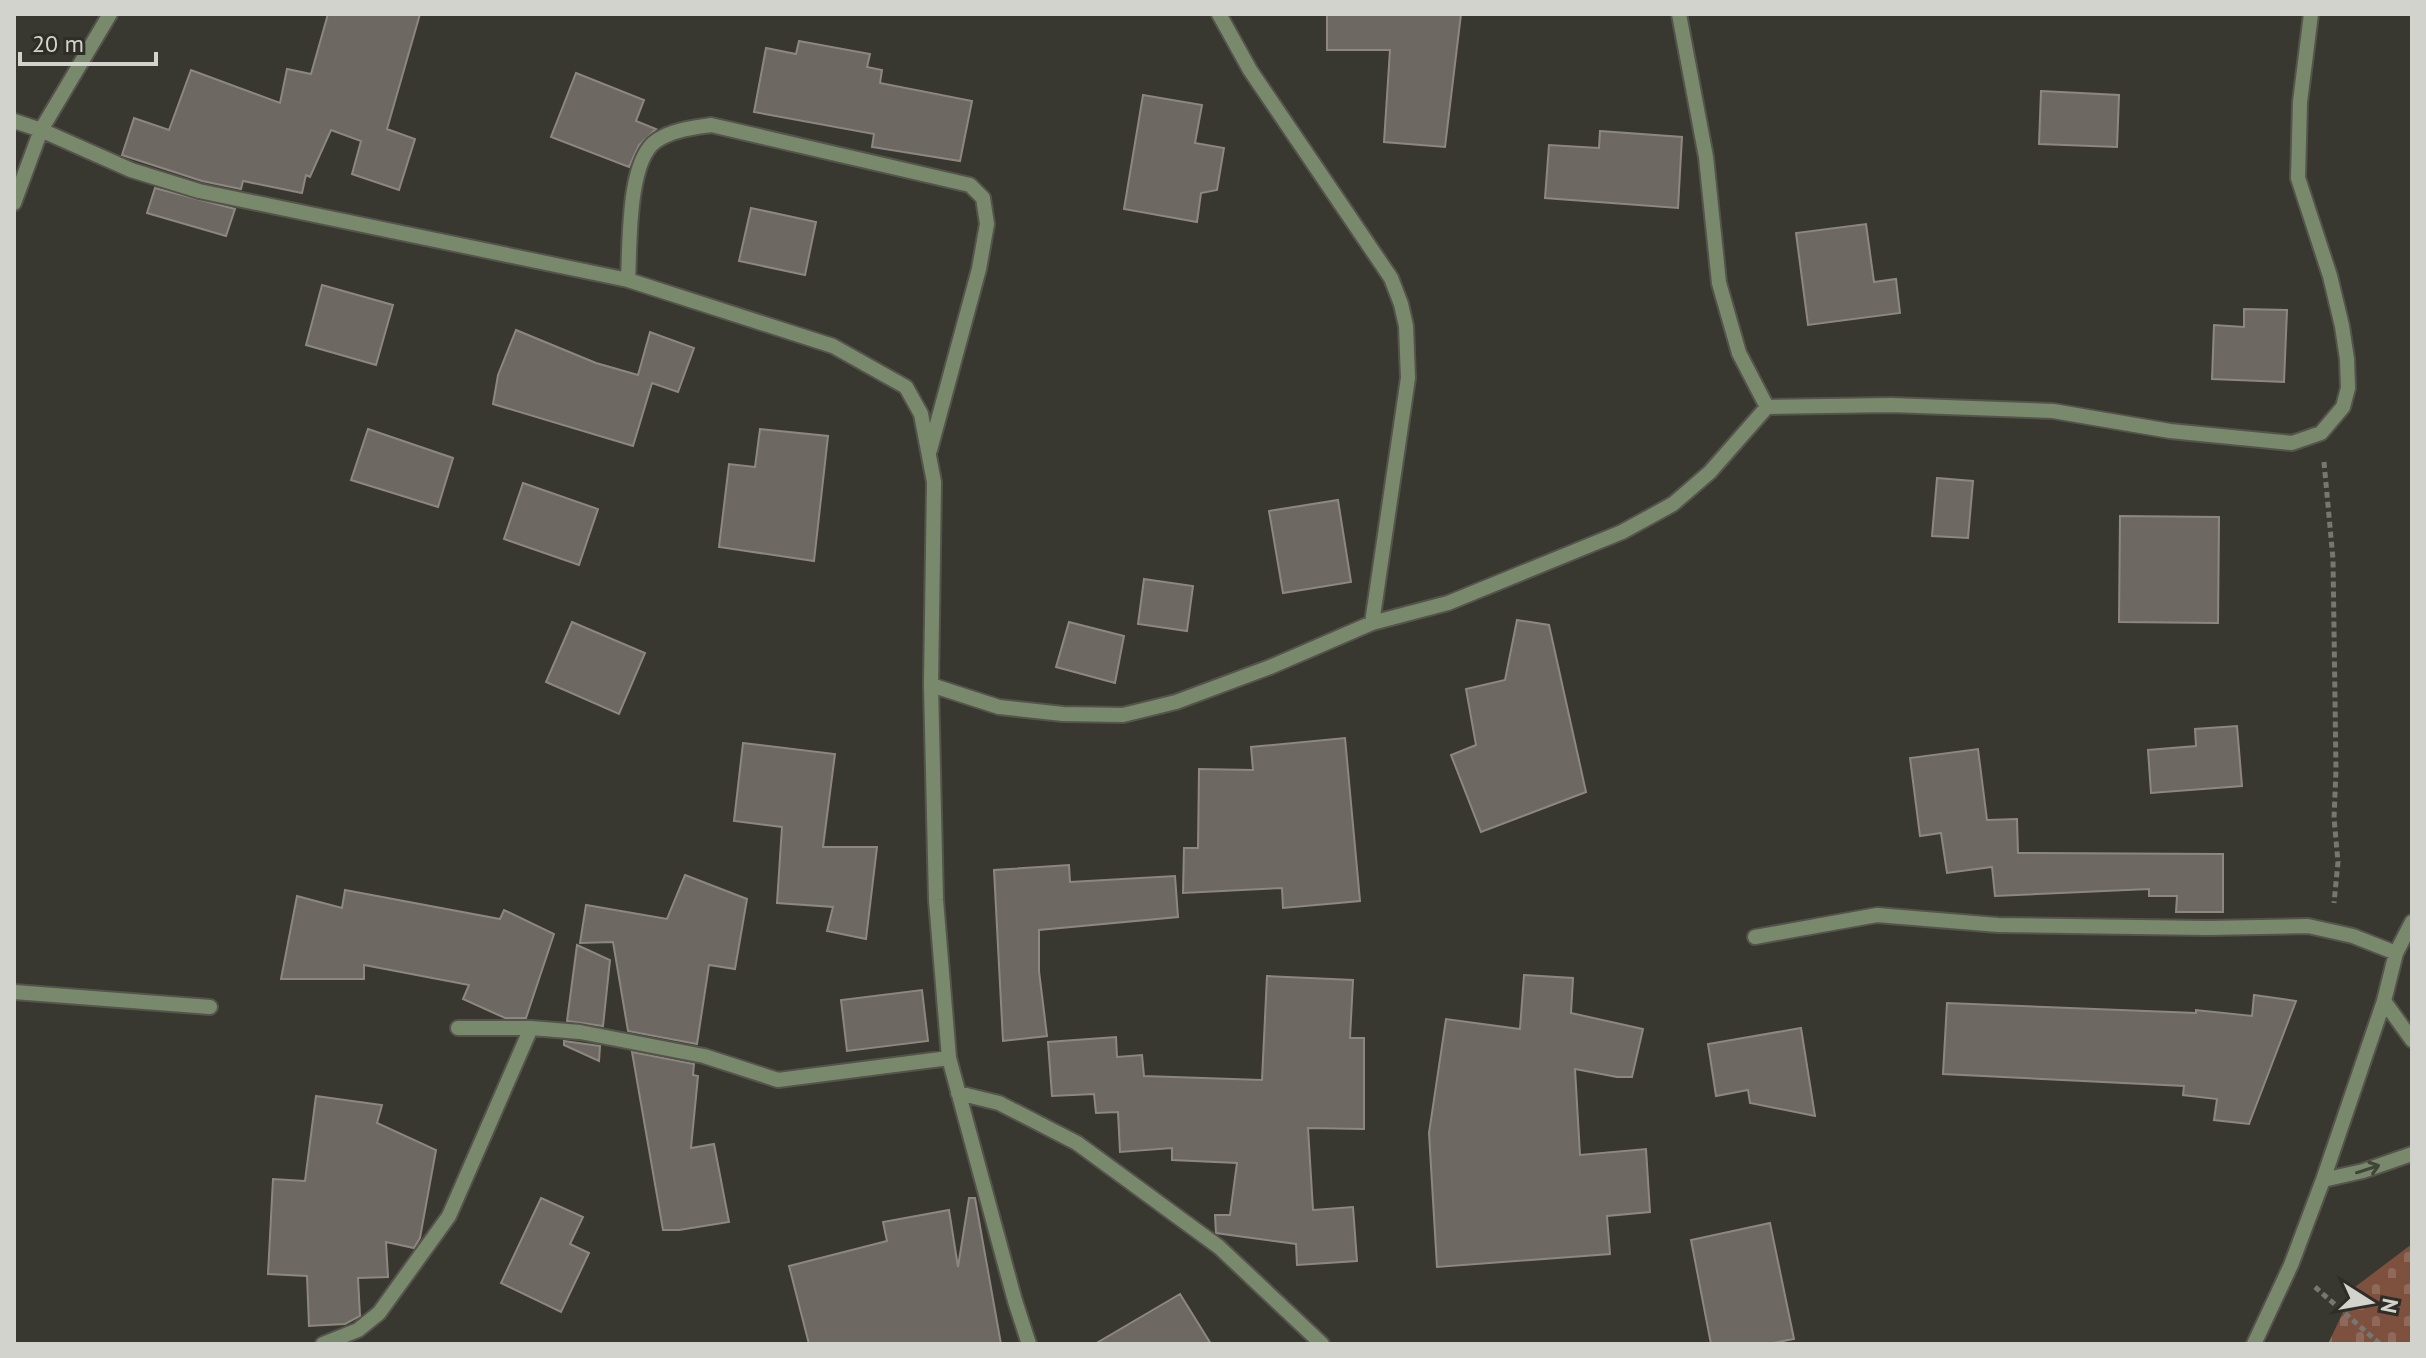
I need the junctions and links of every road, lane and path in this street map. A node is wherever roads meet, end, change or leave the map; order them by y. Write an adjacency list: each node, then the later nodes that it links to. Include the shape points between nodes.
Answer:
1 (110, 14): 6 (street)
2 (1219, 14): 12 (street, via 1250,70 1391,278 1401,304 1408,378)
3 (1679, 14): 9 (street, via 1706,157 1719,283 1739,353)
4 (2311, 14): 10 (street, via 2300,102 2298,178 2342,326 2348,388 2343,407)
5 (14, 121): 6 (street)
6 (41, 130): 7 (street); 8 (street, via 131,170 199,191)
7 (14, 203)
8 (628, 280): 11 (street, via 833,346 882,373 906,387 921,414); 11 (street, via 634,181 654,142 681,130 711,125 970,185 983,198 987,224)
9 (1767, 407): 10 (street, via 2053,411 2170,431 2292,443); 12 (street, via 1701,480 1673,504 1622,532 1448,603)
10 (2321, 433): 15 (path, via 2333,559 2338,862)
11 (930, 450): 13 (street)
12 (1372, 623): 13 (street, via 1176,702 1123,715 999,707)
13 (931, 685): 24 (street, via 936,900)
14 (2412, 922): 17 (street)
15 (2331, 931): 16 (street, via 2308,926 2013,925 1877,915); 17 (street)
16 (1755, 937)
17 (2396, 953): 19 (street)
18 (14, 992): 20 (street)
19 (2384, 1001): 23 (street); 27 (street)
20 (210, 1007)
21 (458, 1028): 22 (street)
22 (531, 1028): 24 (street, via 704,1056 778,1080); 29 (street, via 449,1216 379,1313 358,1330)
23 (2412, 1040)
24 (949, 1058): 25 (street)
25 (958, 1093): 30 (street); 31 (street, via 999,1103 1077,1143 1219,1247)
26 (2412, 1154): 27 (street, one-way to 26)
27 (2323, 1180): 28 (street)
28 (2291, 1265): 32 (street); 33 (path)
29 (323, 1344)
30 (1029, 1344)
31 (1322, 1344)
32 (2254, 1344)
33 (2380, 1344)

